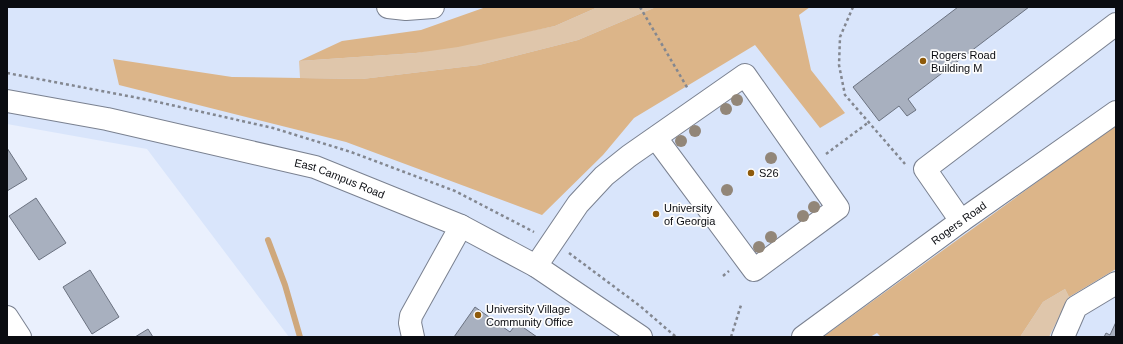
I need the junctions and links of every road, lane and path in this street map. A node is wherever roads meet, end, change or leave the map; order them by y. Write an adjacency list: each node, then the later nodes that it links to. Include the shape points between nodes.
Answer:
1 (388, 7): 2 (main road)
2 (433, 7)
3 (640, 7): 7 (path)
4 (853, 7): 9 (path, via 840,37 839,65 845,95)
5 (1116, 24): 13 (main road, via 925,169)
6 (7, 101): 14 (main road, East Campus Road, via 108,119 315,167)
7 (699, 107): 10 (main road); 11 (main road, via 745,75)
8 (1116, 112): 13 (main road, Rogers Road)
9 (869, 122): 11 (path); 12 (path)
10 (656, 138): 11 (main road, via 754,270 838,208); 16 (main road, via 629,156 590,190)
11 (809, 166)
12 (908, 168)
13 (961, 221): 25 (main road, Rogers Road)
14 (461, 226): 16 (main road, East Campus Road); 21 (main road, via 411,316)
15 (563, 249): 23 (path, via 640,306)
16 (536, 266): 22 (main road, East Campus Road)
17 (1116, 283): 26 (main road, via 1076,307)
18 (741, 305): 24 (path)
19 (7, 317): 20 (main road)
20 (20, 337)
21 (412, 337)
22 (641, 337)
23 (676, 337)
24 (731, 337)
25 (803, 337)
26 (1063, 337)

